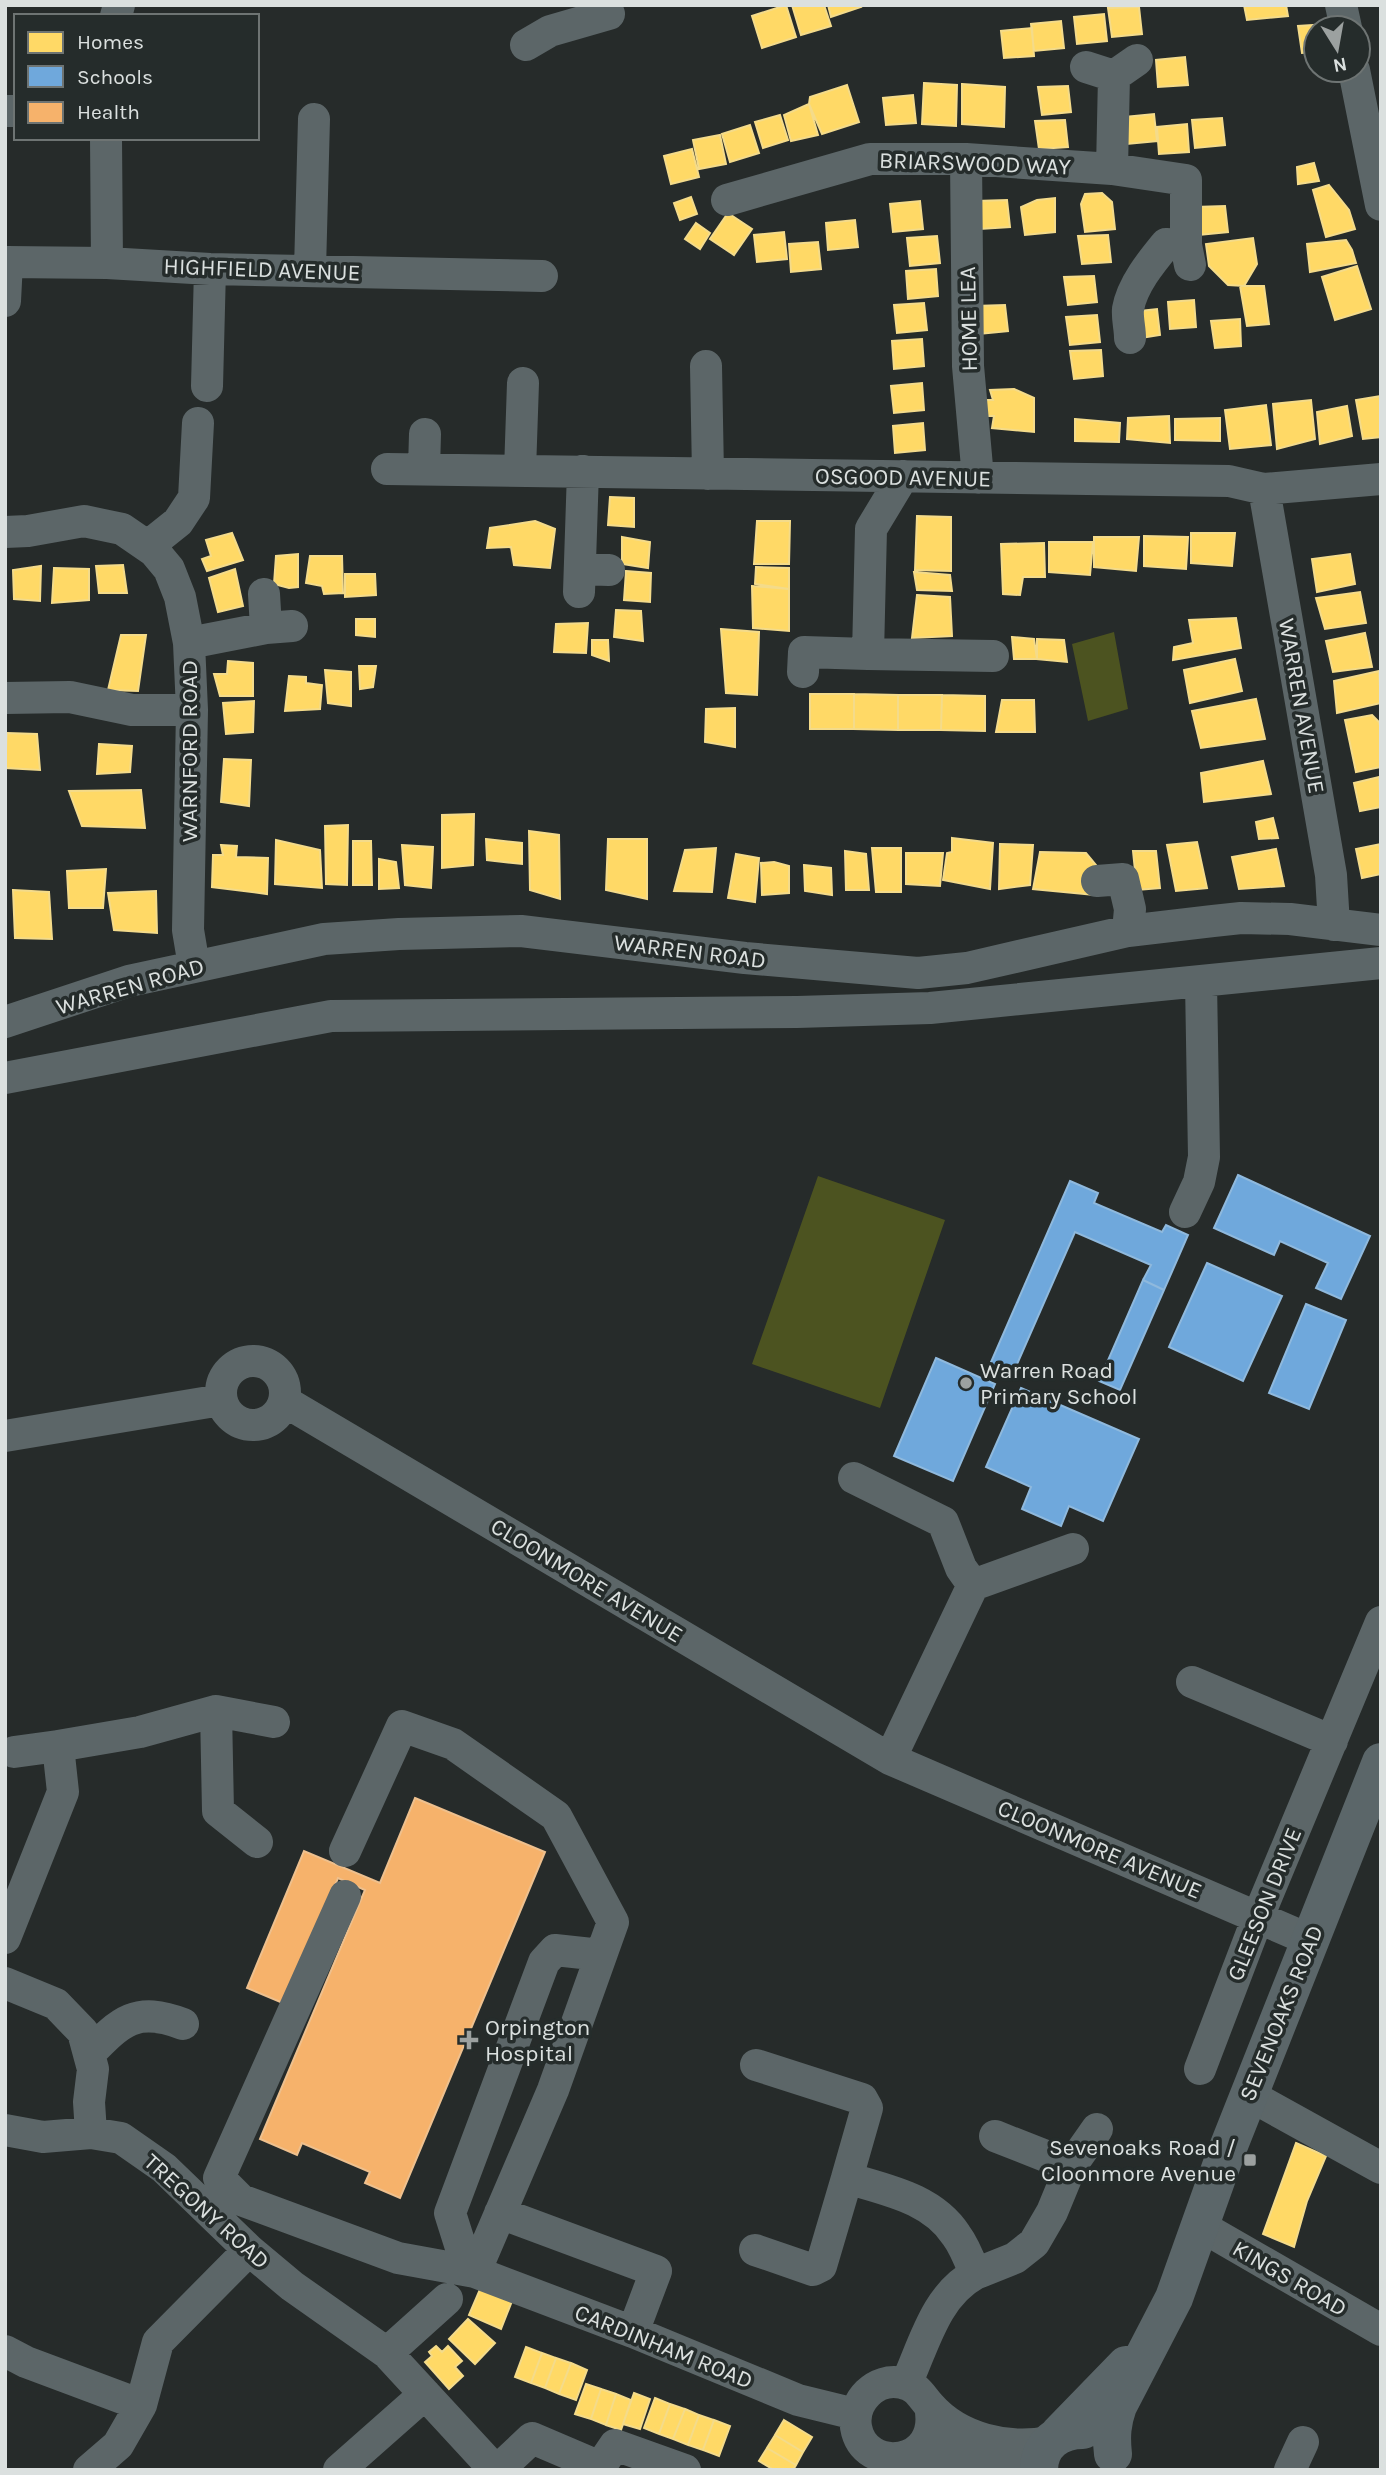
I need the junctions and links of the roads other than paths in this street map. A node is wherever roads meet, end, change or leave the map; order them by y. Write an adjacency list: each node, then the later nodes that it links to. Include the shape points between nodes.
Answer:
1 (610, 13): 2 (street)
2 (546, 27)
3 (1112, 68): 8 (street)
4 (1357, 84): 10 (street)
5 (314, 119): 14 (street)
6 (106, 140): 12 (street)
7 (967, 159): 8 (street, BRIARSWOOD WAY); 9 (street, BRIARSWOOD WAY, via 870,159); 29 (street, HOME LEA, via 968,366)
8 (1112, 169): 17 (street, BRIARSWOOD WAY, via 1186,180 1181,251 1150,264 1128,310)
9 (727, 201)
10 (1381, 205)
11 (6, 261): 12 (street, HIGHFIELD AVENUE); 16 (street)
12 (107, 263): 13 (street, HIGHFIELD AVENUE)
13 (210, 269): 14 (street, HIGHFIELD AVENUE); 20 (street)
14 (310, 270): 15 (street, HIGHFIELD AVENUE)
15 (542, 276)
16 (5, 301)
17 (1130, 338)
18 (706, 366): 27 (street)
19 (523, 383): 25 (street)
20 (206, 386)
21 (198, 423): 33 (street, via 194,498 178,522)
22 (425, 435): 24 (street)
23 (387, 469): 24 (street, OSGOOD AVENUE)
24 (424, 469): 25 (street, OSGOOD AVENUE)
25 (520, 471): 26 (street, OSGOOD AVENUE)
26 (583, 471): 27 (street, OSGOOD AVENUE); 34 (street)
27 (708, 474): 28 (street, OSGOOD AVENUE)
28 (903, 476): 29 (street, OSGOOD AVENUE); 37 (street, via 871,529)
29 (978, 478): 31 (street, OSGOOD AVENUE, via 1229,481)
30 (1381, 480): 31 (street, OSGOOD AVENUE)
31 (1264, 489): 43 (street, WARREN AVENUE, via 1331,875)
32 (5, 532): 33 (street, WARNFORD ROAD, via 83,521 122,529)
33 (148, 546): 36 (street, WARNFORD ROAD, via 169,569)
34 (589, 577)
35 (264, 594): 36 (street, via 279,627)
36 (189, 643): 41 (street, WARNFORD ROAD)
37 (868, 654): 38 (street); 39 (street, via 804,652)
38 (993, 656)
39 (803, 672)
40 (5, 698): 41 (street, via 70,697 132,710)
41 (192, 710): 47 (street, WARNFORD ROAD, via 188,930)
42 (1097, 881): 45 (street, via 1123,878 1130,909)
43 (1334, 925): 44 (street, WARREN ROAD); 45 (street, WARREN ROAD, via 1241,918)
44 (1381, 930)
45 (1128, 931): 47 (street, WARREN ROAD, via 967,968 918,973 521,931 324,939)
46 (1381, 963): 48 (street)
47 (194, 967): 49 (street, WARREN ROAD, via 129,981)
48 (1201, 982): 50 (street, via 930,1008 331,1016); 51 (street, via 1204,1157)
49 (5, 1022)
50 (5, 1078)
51 (1185, 1212)
52 (221, 1400): 53 (street, via 232,1418 252,1426 272,1419); 53 (street, via 223,1379 229,1371 258,1362 277,1372); 54 (street)
53 (284, 1401): 65 (street, CLOONMORE AVENUE)
54 (5, 1436)
55 (853, 1478): 57 (street, via 943,1522 961,1568)
56 (1073, 1549): 57 (street)
57 (973, 1584): 65 (street)
58 (1381, 1622): 62 (street, GLEESON DRIVE)
59 (1192, 1682): 62 (street)
60 (216, 1711): 61 (street); 63 (street, via 140,1732); 67 (street, via 218,1811)
61 (274, 1722)
62 (1332, 1741): 70 (street, GLEESON DRIVE)
63 (58, 1746): 64 (street); 71 (street, via 63,1792)
64 (15, 1752)
65 (890, 1759): 70 (street, CLOONMORE AVENUE)
66 (1381, 1762): 72 (main road, SEVENOAKS ROAD)
67 (257, 1842)
68 (345, 1851): 73 (street, via 402,1726 453,1744 556,1816 613,1922)
69 (345, 1896): 91 (street, CARDINHAM ROAD, via 219,2178 241,2200 398,2258)
70 (1258, 1917): 72 (street, CLOONMORE AVENUE); 78 (street, GLEESON DRIVE)
71 (5, 1938)
72 (1310, 1940): 79 (main road, SEVENOAKS ROAD)
73 (601, 1955): 87 (street, via 553,2090); 91 (street, via 555,1951 544,1962 450,2213 462,2251)
74 (5, 1983): 76 (street, via 56,2004 83,2032)
75 (183, 2024): 76 (street, via 149,2014 133,2018)
76 (89, 2054): 82 (street, via 93,2068)
77 (756, 2066): 86 (street, via 862,2099 867,2108)
78 (1200, 2069)
79 (1249, 2095): 85 (street); 88 (main road, SEVENOAKS ROAD)
80 (1097, 2129): 84 (street)
81 (5, 2130): 82 (street, TREGONY ROAD, via 43,2137)
82 (91, 2133): 90 (street, TREGONY ROAD, via 121,2138 164,2168)
83 (995, 2136): 84 (street)
84 (1072, 2166): 92 (street, via 1034,2243 1015,2258)
85 (1381, 2168)
86 (847, 2178): 89 (street, via 821,2266 813,2270); 92 (street, via 901,2194 933,2211 956,2234)
87 (500, 2213): 91 (street); 95 (street, via 656,2271)
88 (1199, 2228): 94 (street, KINGS ROAD); 96 (main road, SEVENOAKS ROAD, via 1174,2298)
89 (755, 2249)
90 (249, 2250): 98 (street, TREGONY ROAD); 101 (street, via 158,2342)
91 (475, 2272): 95 (street, CARDINHAM ROAD)
92 (975, 2274): 99 (street, via 943,2301)
93 (447, 2299): 98 (street)
94 (1381, 2330)
95 (633, 2332): 103 (street, CARDINHAM ROAD, via 798,2400)
96 (1151, 2342): 104 (main road, SEVENOAKS ROAD); 106 (main road, SEVENOAKS ROAD, via 1113,2420)
97 (5, 2351): 101 (street)
98 (387, 2353): 100 (street, TREGONY ROAD)
99 (906, 2384): 102 (street); 103 (street, via 876,2386)
100 (425, 2394): 109 (street); 110 (street, TREGONY ROAD)
101 (141, 2405): 108 (street, via 118,2445)
102 (930, 2406): 104 (street, via 979,2437); 105 (street, via 931,2431)
103 (855, 2414): 107 (street, via 861,2441)
104 (1049, 2448): 106 (main road, via 1072,2430 1085,2430 1107,2443)
105 (916, 2452): 107 (street); 112 (street, via 954,2454)
106 (1115, 2462)
107 (879, 2464)
108 (89, 2470)
109 (339, 2470)
110 (497, 2470): 111 (street, TREGONY ROAD, via 532,2438 600,2467 615,2445)
111 (685, 2470)
112 (1009, 2470)

